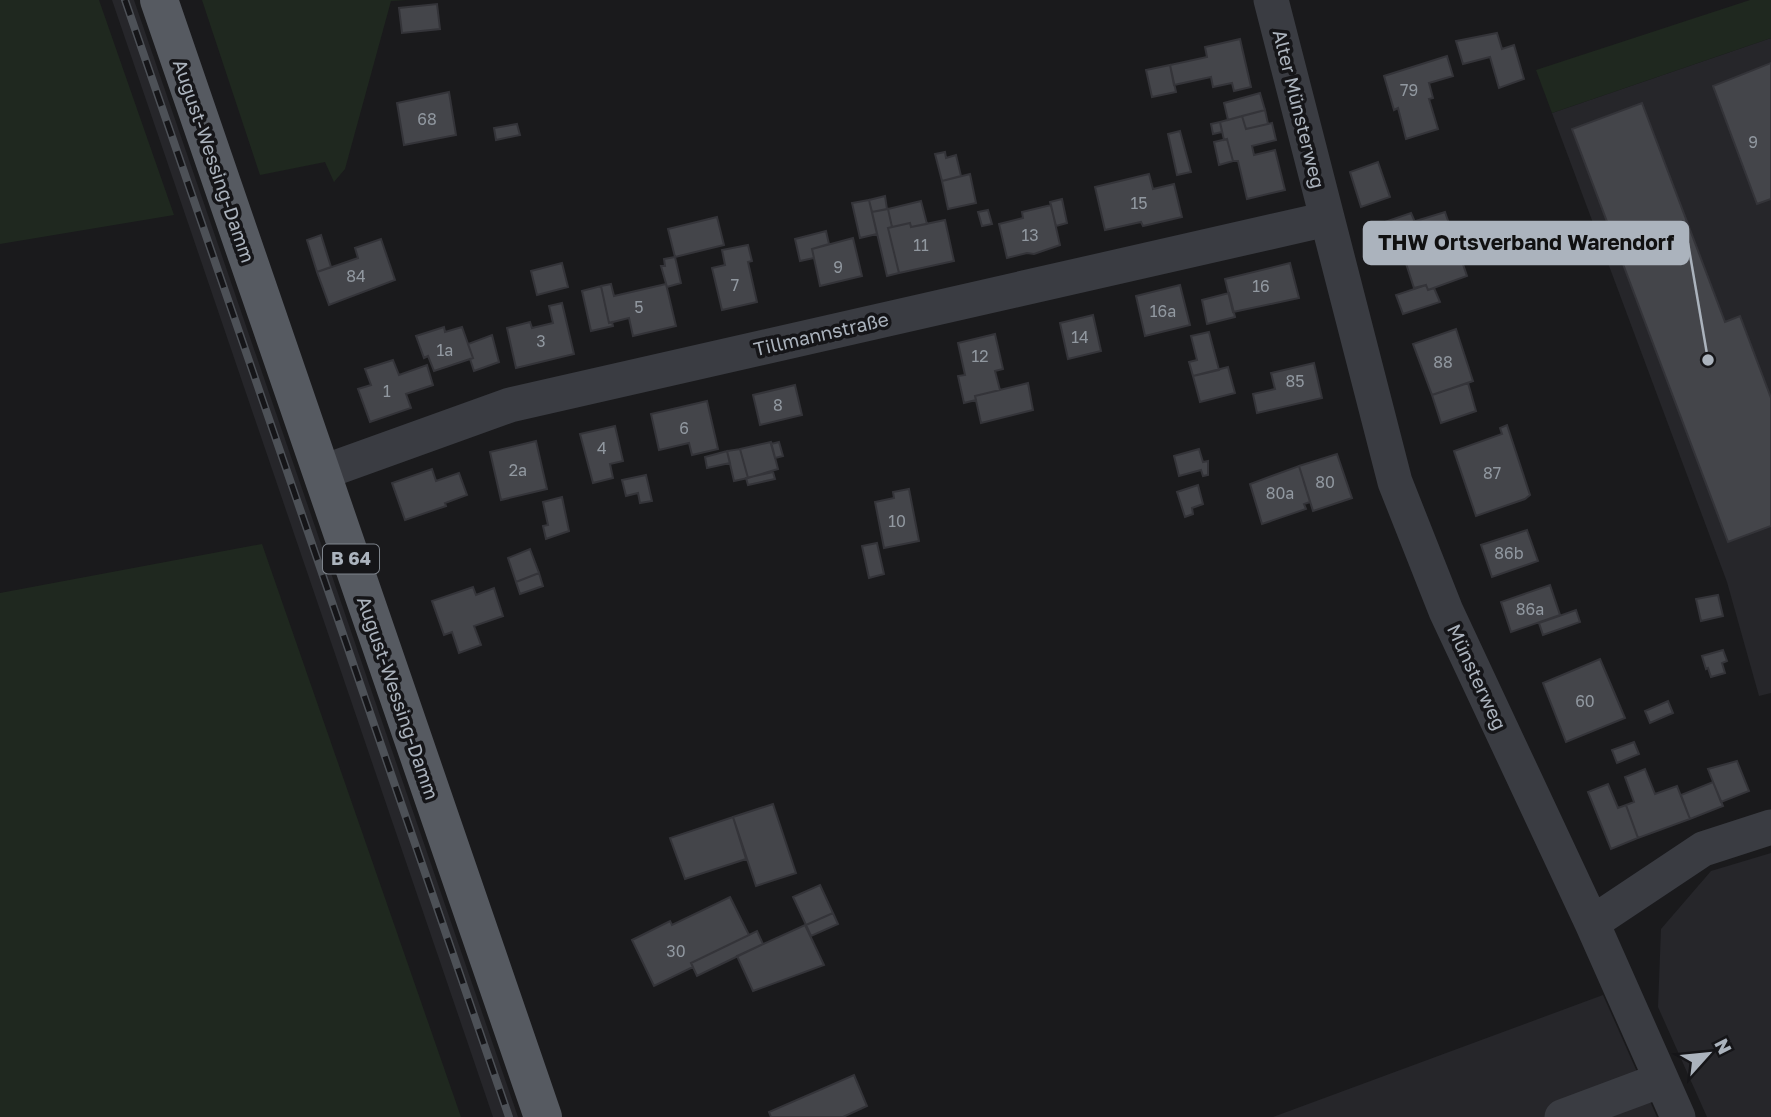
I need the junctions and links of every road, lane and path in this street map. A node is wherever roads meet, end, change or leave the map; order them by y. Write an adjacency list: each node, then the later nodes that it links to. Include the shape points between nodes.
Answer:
1 (159, 0): 4 (main road, August-Wessing-Damm / B 64)
2 (1272, 0): 3 (street, Alter Münsterweg)
3 (1327, 219): 4 (street, Tillmannstraße, via 510,405); 6 (street, Münsterweg, via 1395,482 1446,611)
4 (321, 473): 8 (main road, August-Wessing-Damm / B 64)
5 (1771, 827): 6 (street, via 1703,849)
6 (1592, 923): 7 (street, Münsterweg)
7 (1661, 1080): 9 (street); 10 (street, Münsterweg)
8 (543, 1117)
9 (1562, 1117)
10 (1678, 1117)

